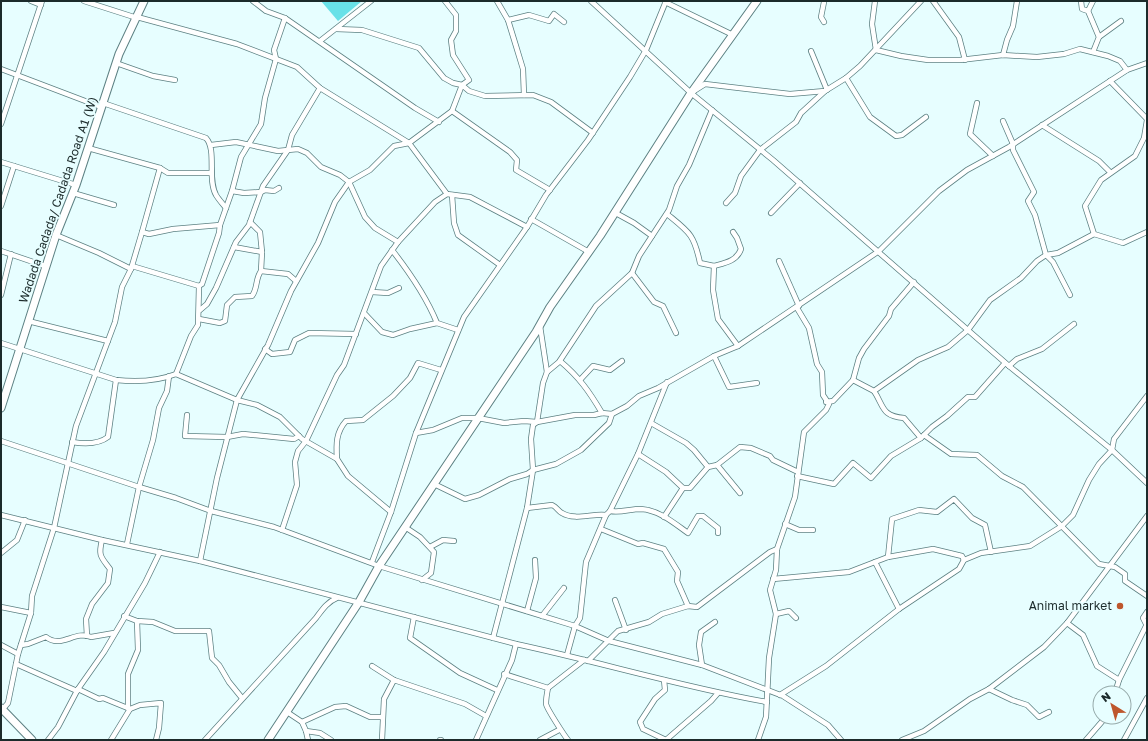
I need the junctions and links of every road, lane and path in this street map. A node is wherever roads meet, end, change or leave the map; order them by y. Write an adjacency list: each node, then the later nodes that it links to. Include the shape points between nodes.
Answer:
1 (31, 1): 18 (street)
2 (84, 1): 20 (street)
3 (144, 1): 20 (street, Wadada Cadada/ Cadada Road A1 (W))
4 (253, 1): 21 (street, via 266,11)
5 (371, 1): 26 (street)
6 (445, 1): 45 (street, via 456,15 456,31 451,40 453,54 469,80)
7 (497, 1): 22 (street)
8 (591, 1): 30 (street)
9 (665, 1): 27 (street); 30 (street)
10 (757, 1): 27 (street)
11 (825, 1): 25 (street, via 821,18)
12 (875, 1): 31 (street, via 872,24)
13 (921, 1): 31 (street)
14 (933, 1): 36 (street, via 959,38)
15 (1017, 1): 34 (street, via 1013,26)
16 (1081, 1): 19 (street, via 1082,9)
17 (1093, 1): 19 (street)
18 (42, 3): 41 (street)
19 (1088, 11): 28 (street)
20 (137, 18): 35 (street, via 238,44); 38 (street, Wadada Cadada/ Cadada Road A1 (W))
21 (285, 18): 29 (street); 35 (street, via 274,50)
22 (508, 20): 24 (street, via 529,15 549,21 554,14); 49 (street, via 522,69)
23 (1121, 21): 28 (street)
24 (564, 22)
25 (824, 22)
26 (336, 29): 29 (street); 45 (street, via 362,30 419,48 444,78 453,84)
27 (733, 35): 48 (street)
28 (1099, 37): 33 (street)
29 (320, 41): 57 (street)
30 (646, 50): 48 (street); 60 (street)
31 (876, 50): 36 (street, via 928,60); 42 (street)
32 (811, 51): 47 (street)
33 (1092, 52): 34 (street, via 1080,50 1037,57); 40 (street, via 1120,61)
34 (1003, 55): 36 (street)
35 (276, 59): 46 (street, via 296,67); 64 (street, via 261,124)
36 (965, 60)
37 (1147, 62): 40 (street)
38 (116, 63): 43 (street, via 153,76); 51 (street, Wadada Cadada/ Cadada Road A1 (W))
39 (1, 69): 41 (street)
40 (1126, 70): 44 (street)
41 (18, 76): 51 (street); 58 (street)
42 (846, 78): 47 (street); 54 (street, via 870,117 896,136 906,133)
43 (175, 80)
44 (1110, 81): 55 (street); 59 (street)
45 (462, 85): 49 (street, via 469,91 485,96); 53 (street)
46 (320, 88): 61 (street); 66 (street, via 292,135)
47 (826, 91): 48 (street, via 790,94 705,84); 67 (street, via 801,113 796,122)
48 (691, 93): 52 (street); 87 (street)
49 (524, 95): 60 (street, via 533,95 551,102)
50 (977, 103): 68 (street, via 970,134)
51 (102, 105): 63 (street, via 204,136); 65 (street, Wadada Cadada/ Cadada Road A1 (W))
52 (712, 110): 67 (street); 89 (street)
53 (452, 112): 57 (street); 78 (street, via 510,152 517,160 516,170)
54 (926, 117)
55 (1147, 120): 72 (street, via 1144,138 1135,156)
56 (1003, 121): 62 (street)
57 (439, 122): 61 (street)
58 (1, 124)
59 (1042, 125): 62 (street); 72 (street, via 1100,161)
60 (593, 133): 78 (street)
61 (409, 143): 74 (street, via 394,146 370,170); 82 (street)
62 (1013, 144): 68 (street); 108 (street, via 1013,150 1034,192 1028,201 1035,215)
63 (210, 145): 64 (street, via 236,142); 73 (street)
64 (248, 145): 66 (street, via 278,151); 79 (street, via 241,157)
65 (88, 148): 71 (street); 76 (street, Wadada Cadada/ Cadada Road A1 (W))
66 (288, 150): 74 (street, via 298,149 307,153 321,167 340,175); 80 (street)
67 (760, 150): 75 (street); 83 (street, via 741,176 736,193)
68 (993, 156): 104 (street, via 967,170 939,191)
69 (1, 162): 70 (street)
70 (14, 166): 76 (street); 85 (street)
71 (160, 168): 73 (street, via 168,173); 94 (street)
72 (1110, 172): 97 (street, via 1101,180 1085,206)
73 (211, 173): 86 (street, via 216,195)
74 (348, 182): 100 (street, via 365,217 376,228); 116 (street, via 335,202 318,243)
75 (800, 183): 88 (street); 104 (street)
76 (76, 185): 81 (street, Wadada Cadada/ Cadada Road A1 (W))
77 (279, 188): 80 (street)
78 (550, 190): 90 (street)
79 (232, 191): 80 (street); 86 (street)
80 (261, 192): 91 (street)
81 (73, 193): 84 (street); 98 (street, Wadada Cadada/ Cadada Road A1 (W))
82 (450, 194): 93 (street, via 470,197); 100 (street, via 435,202); 110 (street, via 458,235)
83 (726, 203)
84 (114, 205)
85 (1, 206)
86 (226, 208): 92 (street)
87 (614, 212): 99 (street); 106 (street)
88 (771, 213)
89 (667, 214): 99 (street); 112 (street, via 687,230 696,242 700,263)
90 (531, 219): 93 (street); 106 (street)
91 (250, 222): 101 (street); 105 (street, via 260,232)
92 (220, 225): 94 (street, via 149,234); 118 (street, via 202,284)
93 (527, 227): 110 (street)
94 (142, 232): 113 (street)
95 (733, 232): 112 (street, via 741,249 739,256)
96 (1147, 232): 97 (street, via 1123,242)
97 (1094, 234): 108 (street, via 1058,253)
98 (56, 235): 111 (street, Wadada Cadada/ Cadada Road A1 (W)); 113 (street)
99 (652, 236): 115 (street)
100 (398, 242): 102 (street)
101 (234, 247): 105 (street); 124 (street, via 216,288 207,304)
102 (392, 250): 120 (street, via 381,266); 128 (street, via 409,271)
103 (1, 251): 107 (street)
104 (879, 251): 117 (street); 123 (street)
105 (262, 252): 114 (street)
106 (589, 252): 129 (street)
107 (11, 254): 111 (street); 121 (street)
108 (1046, 255): 122 (street, via 1053,262); 132 (street, via 1030,266 1022,278 990,300)
109 (779, 261): 123 (street)
110 (500, 265): 131 (street, via 464,317)
111 (45, 266): 127 (street, Wadada Cadada/ Cadada Road A1 (W))
112 (714, 266): 137 (street, via 713,290 718,319)
113 (131, 268): 118 (street); 135 (street, via 122,287 115,322)
114 (261, 271): 116 (street, via 288,274); 126 (street, via 257,290 252,296 235,297 227,305 225,321 220,323)
115 (632, 273): 133 (street, via 654,302 663,306); 141 (street, via 596,306)
116 (296, 281): 139 (street)
117 (914, 282): 132 (street); 152 (street, via 891,309 889,316 864,349)
118 (199, 286): 124 (street)
119 (399, 288): 120 (street, via 388,293)
120 (372, 292): 125 (street)
121 (1, 295)
122 (1070, 295)
123 (798, 307): 137 (street); 158 (street, via 812,338 816,359 822,372)
124 (200, 310): 126 (street)
125 (364, 313): 128 (street, via 382,332 393,335); 134 (street)
126 (199, 319): 148 (street)
127 (28, 321): 135 (street); 138 (street, Wadada Cadada/ Cadada Road A1 (W))
128 (437, 323): 131 (street)
129 (540, 324): 146 (street); 163 (street)
130 (1074, 324): 144 (street, via 1042,349 1017,359)
131 (458, 330): 145 (street)
132 (968, 330): 143 (street); 155 (street, via 948,347 918,360)
133 (676, 332)
134 (356, 334): 139 (street, via 309,333 295,340 290,352 272,354); 171 (street, via 344,365)
135 (108, 341): 147 (street)
136 (1, 343): 138 (street)
137 (738, 346): 140 (street)
138 (19, 349): 147 (street); 159 (street, Wadada Cadada/ Cadada Road A1 (W))
139 (265, 349): 157 (street)
140 (714, 356): 153 (street); 154 (street, via 729,387)
141 (560, 361): 146 (street); 151 (street)
142 (622, 361): 151 (street, via 610,370 593,366)
143 (1005, 362): 144 (street); 168 (street, via 974,397 968,397)
144 (1009, 366): 173 (street)
145 (441, 370): 166 (street); 175 (street, via 418,363 410,378 393,396 362,420 346,420 340,427 336,441)
146 (547, 372): 164 (street)
147 (95, 373): 150 (street); 172 (street)
148 (176, 374): 149 (street); 157 (street)
149 (169, 376): 150 (street, via 131,382); 183 (street)
150 (116, 380): 172 (street, via 108,437 103,441)
151 (580, 380): 160 (street)
152 (853, 380): 155 (street); 158 (street, via 834,401)
153 (667, 382): 161 (street); 165 (street)
154 (757, 383)
155 (874, 391): 168 (street, via 882,409 904,418)
156 (1147, 396): 173 (street, via 1114,438)
157 (237, 400): 167 (street, via 257,405 280,417); 169 (street)
158 (826, 402): 180 (street, via 829,404 826,410 804,432)
159 (1, 408)
160 (602, 413): 161 (street); 164 (street)
161 (612, 414): 179 (street, via 609,423 581,450 556,464)
162 (187, 415): 169 (street, via 185,436)
163 (478, 418): 164 (street, via 504,423); 166 (street, via 462,418 433,430); 182 (street)
164 (537, 422): 179 (street, via 533,425 531,439)
165 (651, 422): 174 (street); 178 (street, via 686,443)
166 (416, 433): 188 (street)
167 (299, 436): 169 (street, via 294,439 243,434); 171 (street)
168 (922, 436): 180 (street, via 891,456 871,478 853,464 834,484); 195 (street, via 951,454 977,455 1002,476 1023,487)
169 (228, 437): 187 (street)
170 (1, 440): 176 (street)
171 (306, 441): 175 (street); 199 (street, via 298,451 295,462 297,484)
172 (72, 442): 176 (street)
173 (1112, 450): 181 (street); 195 (street, via 1099,464 1073,515)
174 (638, 454): 184 (street, via 666,472); 189 (street)
175 (337, 459): 188 (street, via 348,476)
176 (69, 463): 183 (street); 197 (street)
177 (716, 465): 178 (street); 180 (street, via 740,447 752,448); 185 (street)
178 (708, 468): 184 (street, via 690,488)
179 (532, 470): 182 (street, via 465,499); 186 (street)
180 (798, 474): 194 (street, via 795,497)
181 (1147, 483)
182 (434, 484): 196 (street)
183 (139, 487): 187 (street); 204 (street)
184 (683, 488): 192 (street)
185 (740, 493)
186 (527, 508): 189 (street, via 552,505 562,513 573,515); 225 (street)
187 (211, 511): 199 (street); 213 (street)
188 (391, 512): 214 (street)
189 (608, 513): 192 (street, via 639,509 650,510); 198 (street)
190 (1, 515): 193 (street)
191 (1147, 516): 217 (street)
192 (664, 517): 201 (street, via 688,533 698,516 703,516 714,525)
193 (25, 520): 197 (street); 209 (street, via 17,540)
194 (785, 524): 200 (street, via 799,530); 206 (street)
195 (1062, 526): 208 (street, via 1030,546); 217 (street, via 1099,564)
196 (405, 527): 205 (street); 216 (street)
197 (54, 528): 202 (street); 231 (street, via 32,596)
198 (601, 529): 226 (street, via 638,544 664,549 678,572 678,581); 240 (street, via 586,562 580,618)
199 (282, 530): 214 (street)
200 (813, 530)
201 (718, 533)
202 (102, 540): 204 (street); 244 (street, via 101,559 110,569 108,583 92,604 86,619)
203 (454, 541): 205 (street, via 443,540)
204 (127, 544): 207 (street)
205 (430, 547): 219 (street, via 434,552 431,573)
206 (777, 549): 218 (street); 226 (street, via 697,607)
207 (160, 552): 213 (street); 233 (street, via 145,583)
208 (990, 552): 210 (street, via 985,525 972,518 954,499 937,512 919,510 892,519); 212 (street)
209 (1, 553)
210 (888, 556): 212 (street, via 933,550 956,554); 215 (street)
211 (534, 560): 229 (street, via 536,578)
212 (964, 560): 228 (street, via 958,569)
213 (200, 561): 222 (street)
214 (372, 562): 216 (street)
215 (875, 562): 218 (street, via 849,572); 228 (street)
216 (379, 566): 219 (street); 224 (street)
217 (1108, 566): 221 (street, via 1115,567 1125,574 1125,581); 239 (street)
218 (774, 579): 232 (street, via 770,590)
219 (422, 580): 225 (street)
220 (564, 588): 234 (street)
221 (1147, 596)
222 (337, 598): 224 (street); 268 (street, via 323,608 260,681)
223 (615, 600): 242 (street)
224 (359, 602): 235 (street); 273 (street)
225 (502, 603): 229 (street); 245 (street)
226 (688, 606): 242 (street)
227 (1, 607): 231 (street)
228 (899, 610): 267 (street, via 826,666)
229 (527, 611): 234 (street)
230 (1147, 612): 241 (street, via 1143,618)
231 (31, 614): 249 (street)
232 (776, 614): 236 (street, via 789,611); 265 (street)
233 (124, 616): 237 (street); 243 (street)
234 (542, 616): 240 (street)
235 (414, 617): 245 (street); 264 (street, via 410,638 460,673)
236 (796, 618)
237 (136, 621): 268 (street, via 153,622 175,631 209,631 212,658); 271 (street, via 138,650 128,674)
238 (715, 622): 254 (street, via 701,632 699,645)
239 (1067, 623): 259 (street, via 1083,635 1097,666); 262 (street, via 1044,648)
240 (575, 626): 246 (street); 251 (street)
241 (1147, 626): 259 (street)
242 (626, 630): 246 (street, via 618,631)
243 (114, 633): 244 (street); 263 (street)
244 (87, 636): 249 (street, via 73,637 62,642 46,637)
245 (493, 638): 247 (street)
246 (609, 641): 252 (street); 254 (street)
247 (516, 644): 251 (street); 256 (street, via 512,660)
248 (1, 645): 250 (street)
249 (21, 645): 250 (street)
250 (18, 654): 253 (street)
251 (567, 655): 252 (street)
252 (586, 660): 258 (street); 261 (street)
253 (16, 664): 263 (street); 272 (street, via 8,702)
254 (702, 665): 265 (street)
255 (372, 666): 257 (street)
256 (504, 674): 261 (street); 264 (street)
257 (394, 680): 275 (street, via 465,704); 276 (street, via 384,699)
258 (664, 680): 266 (street); 293 (street, via 665,690 655,699 640,722 643,729)
259 (1119, 680): 260 (street)
260 (1117, 685)
261 (548, 688): 279 (street, via 546,705)
262 (989, 689): 274 (street, via 1027,705 1039,717); 296 (street, via 924,731)
263 (78, 690): 271 (street); 282 (street)
264 (497, 690): 275 (street)
265 (767, 690): 267 (street); 270 (street)
266 (718, 694): 270 (street); 293 (street)
267 (780, 695): 295 (street, via 828,725)
268 (242, 698): 285 (street)
269 (1147, 698): 298 (street)
270 (767, 702): 294 (street, via 766,717)
271 (129, 708): 283 (street); 284 (street, via 161,703)
272 (2, 709): 281 (street)
273 (287, 712): 277 (street); 286 (street)
274 (1049, 712)
275 (486, 716): 290 (street)
276 (382, 718): 277 (street, via 370,717 346,706 336,707); 289 (street)
277 (302, 722): 280 (street)
278 (1099, 725): 297 (street)
279 (559, 730): 291 (street); 292 (street)
280 (306, 731): 287 (street); 288 (street, via 320,733)
281 (32, 740)
282 (48, 740)
283 (111, 740)
284 (156, 740)
285 (205, 740)
286 (268, 740)
287 (308, 740)
288 (331, 740)
289 (382, 740)
290 (476, 740)
291 (540, 740)
292 (568, 740)
293 (666, 740)
294 (758, 740)
295 (841, 740)
296 (905, 740)
297 (1086, 740)
298 (1124, 740)

